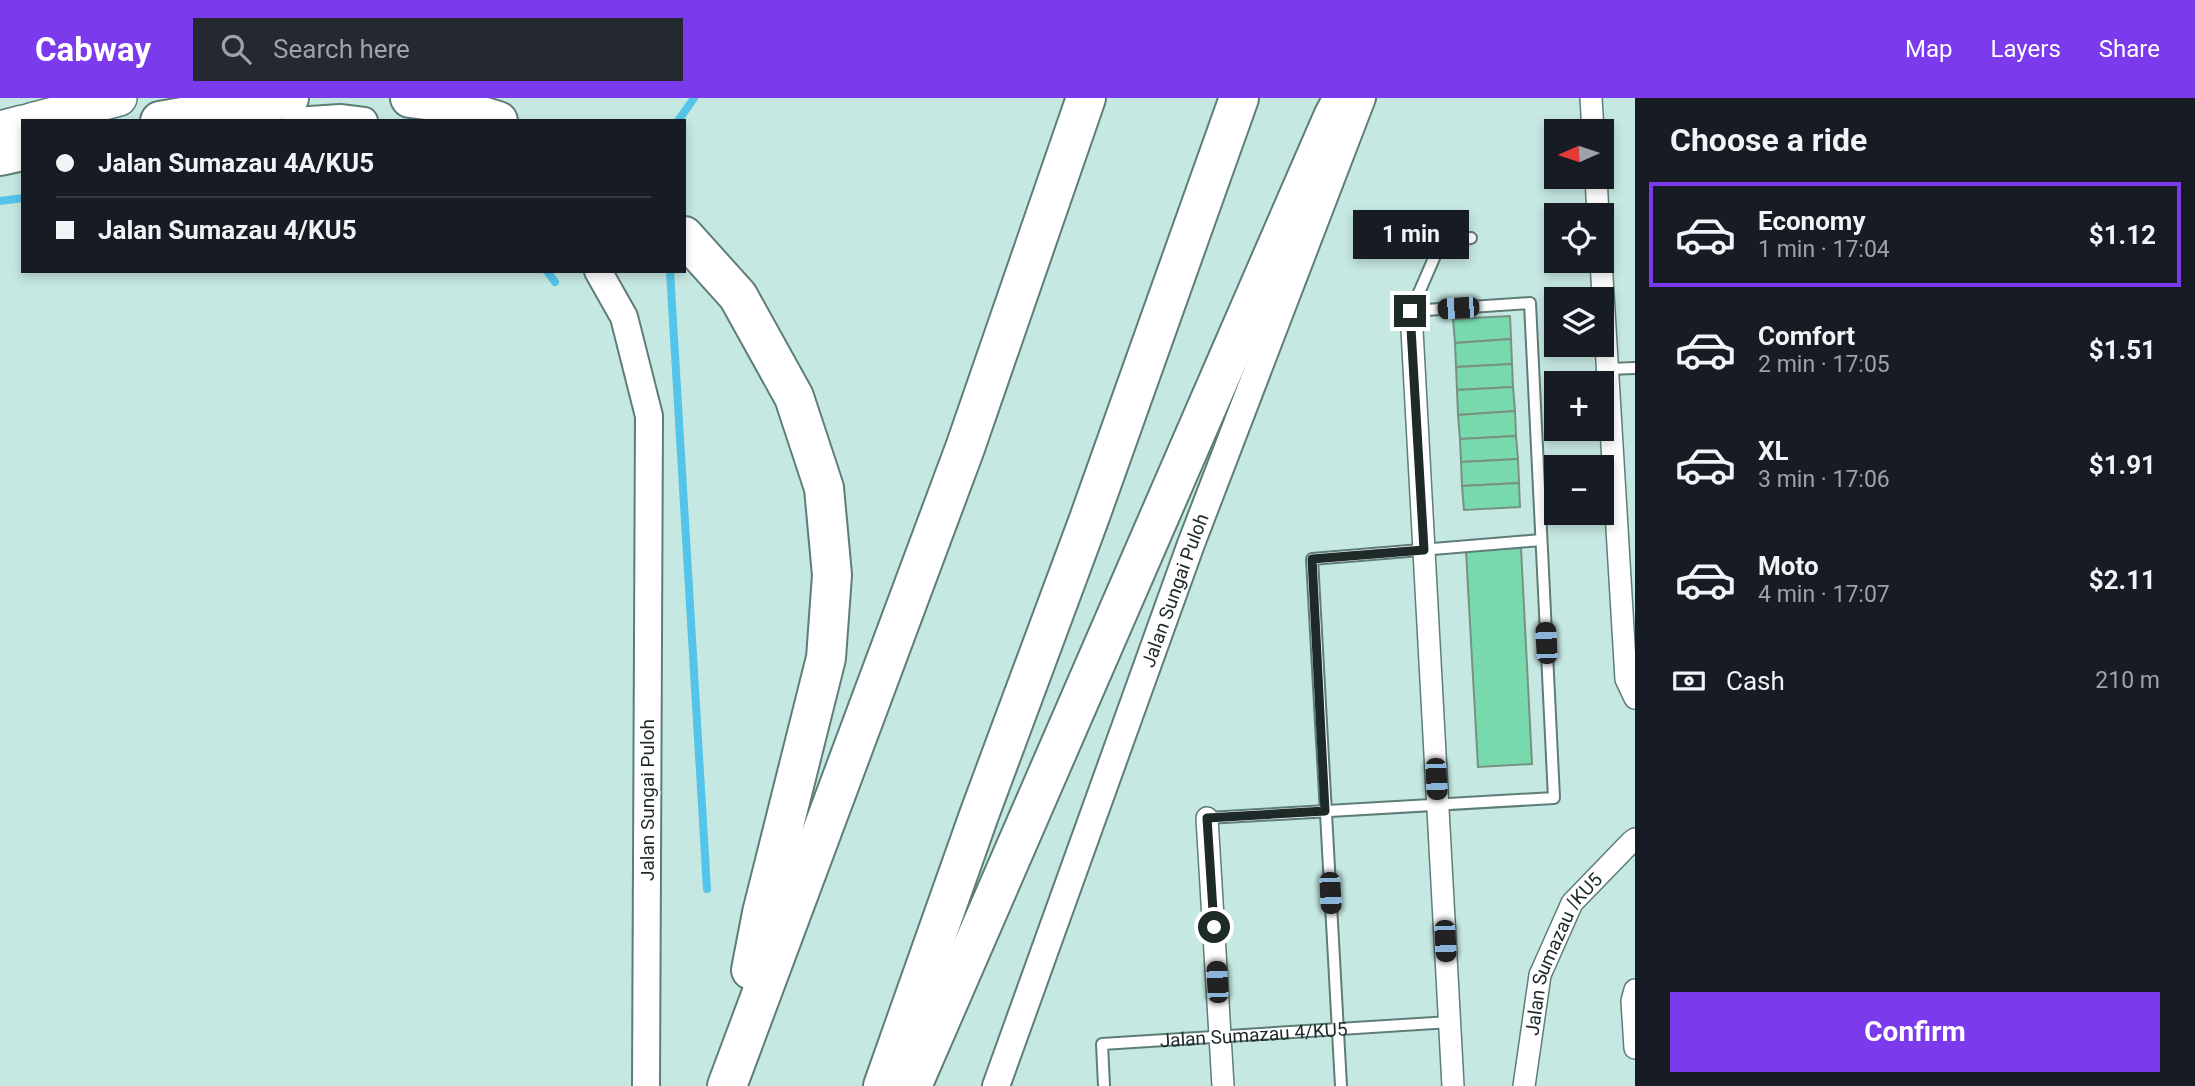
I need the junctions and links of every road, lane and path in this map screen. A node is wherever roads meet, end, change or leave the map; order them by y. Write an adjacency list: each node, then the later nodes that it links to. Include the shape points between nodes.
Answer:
1 (119, 98): 9 (highway)
2 (289, 98): 10 (highway)
3 (410, 98): 13 (highway)
4 (1239, 98): 40 (highway)
5 (1343, 98): 41 (highway)
6 (1362, 98): 42 (street, Jalan Sungai Puloh, via 1191,544)
7 (1591, 98): 14 (street)
8 (1084, 103): 38 (highway, via 965,448)
9 (39, 119)
10 (171, 119)
11 (325, 119): 12 (street)
12 (348, 119)
13 (491, 119)
14 (1592, 119)
15 (21, 124): 16 (highway)
16 (0, 129)
17 (21, 151): 18 (highway)
18 (0, 156)
19 (686, 238): 38 (highway, via 738,296 794,397 824,488 832,575 826,659 762,913)
20 (1472, 238): 23 (lane, via 1441,242)
21 (599, 273): 39 (street, Jalan Sungai Puloh, via 624,317 649,416)
22 (1602, 273): 25 (street)
23 (1410, 311): 26 (lane, via 1530,303); 27 (street)
24 (1635, 368): 25 (lane)
25 (1608, 369): 28 (street)
26 (1541, 540): 27 (lane); 29 (lane, via 1554,798)
27 (1424, 550): 29 (street); 30 (lane, via 1312,559)
28 (1631, 688)
29 (1438, 805): 30 (lane); 34 (street)
30 (1325, 811): 31 (lane); 35 (lane)
31 (1207, 818): 36 (street)
32 (1635, 839): 47 (street, Jalan Sumazau /KU5, via 1572,903 1540,975)
33 (1635, 990): 37 (street)
34 (1450, 1022): 35 (lane, Jalan Sumazau 4/KU5); 46 (street)
35 (1338, 1029): 36 (lane, Jalan Sumazau 4/KU5); 45 (lane)
36 (1220, 1037): 43 (lane, Jalan Sumazau 4/KU5, via 1102,1044); 44 (street)
37 (1635, 1048)
38 (729, 1081)
39 (646, 1086)
40 (883, 1086)
41 (912, 1086)
42 (996, 1086)
43 (1104, 1086)
44 (1223, 1086)
45 (1341, 1086)
46 (1453, 1086)
47 (1524, 1086)

